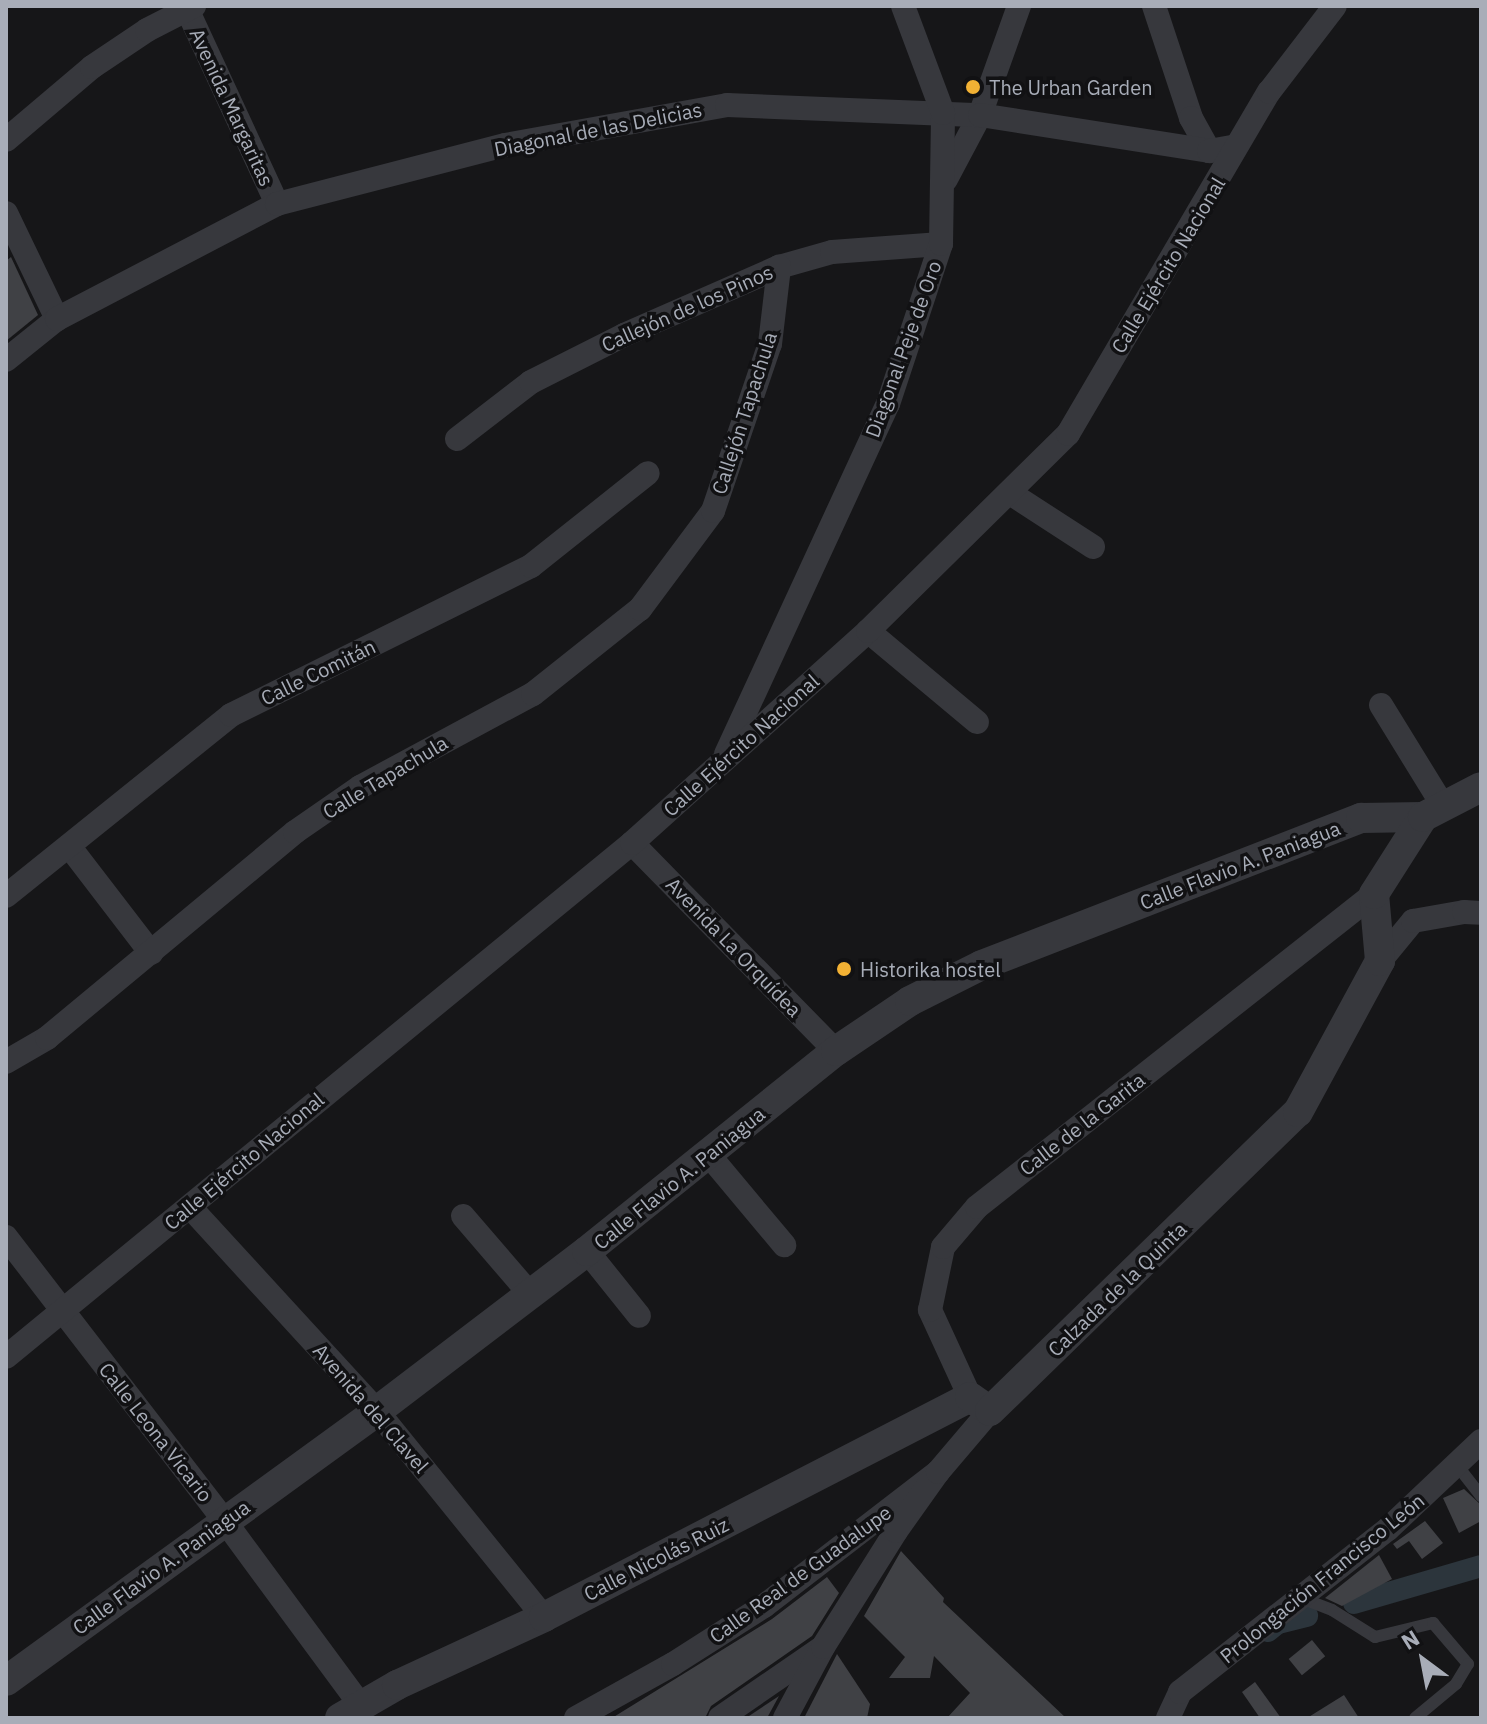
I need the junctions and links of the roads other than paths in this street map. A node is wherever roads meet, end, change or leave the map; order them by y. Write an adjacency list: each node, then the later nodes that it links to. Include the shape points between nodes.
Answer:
1 (903, 6): 6 (street, Diagonal Peje de Oro)
2 (1019, 6): 7 (street)
3 (1154, 6): 10 (street, via 1191,118)
4 (1335, 6): 9 (street, Calle Ejército Nacional, via 1269,92)
5 (190, 8): 8 (street, via 92,67); 12 (street, Avenida Margaritas)
6 (943, 113): 7 (street, Diagonal de las Delicias); 11 (street, Diagonal Peje de Oro); 12 (street, Diagonal de las Delicias, via 727,105 505,145)
7 (980, 115): 10 (street, Diagonal de las Delicias); 11 (street)
8 (6, 140)
9 (1236, 146): 10 (street, Diagonal de las Delicias); 20 (street, Calle Ejército Nacional, via 1068,434)
10 (1209, 151)
11 (945, 181): 14 (street, Diagonal Peje de Oro)
12 (277, 204): 16 (street, Diagonal de las Delicias)
13 (6, 213): 16 (street)
14 (941, 244): 15 (street, Callejón de los Pinos, via 832,252); 26 (street, Diagonal Peje de Oro, via 888,404)
15 (779, 267): 18 (street, Callejón de los Pinos, via 531,382); 21 (street, Callejón Tapachula, via 770,344)
16 (57, 319): 17 (street, Diagonal de las Delicias)
17 (6, 360)
18 (457, 439)
19 (648, 473): 30 (street, Calle Comitán, via 531,566 231,715)
20 (1010, 493): 22 (street); 23 (street, Calle Ejército Nacional)
21 (713, 511): 34 (street, Calle Tapachula, via 640,609 533,694 360,787 295,832)
22 (1093, 547)
23 (868, 631): 25 (street); 26 (street, Calle Ejército Nacional)
24 (1381, 705): 28 (street)
25 (977, 722)
26 (721, 763): 29 (street, Calle Ejército Nacional)
27 (1481, 787): 28 (street)
28 (1433, 810): 31 (street, Calle de la Garita); 36 (street, Calle Flavio A. Paniagua, via 1361,818 982,965 910,1001)
29 (632, 843): 36 (street, Avenida La Orquídea); 39 (street, Calle Ejército Nacional)
30 (69, 846): 32 (street, Calle Comitán); 34 (street)
31 (1374, 894): 35 (street); 48 (street, Calle de la Garita, via 977,1207 943,1247 930,1310)
32 (6, 896)
33 (1481, 913): 35 (street, Calzada de la Quinta, via 1413,921)
34 (151, 953): 37 (street, Calle Tapachula, via 47,1038)
35 (1380, 961): 48 (street, Calzada de la Quinta, via 1298,1112)
36 (836, 1051): 38 (street, Calle Flavio A. Paniagua)
37 (6, 1062)
38 (708, 1154): 42 (street); 43 (street, Calle Flavio A. Paniagua)
39 (190, 1207): 45 (street, Calle Ejército Nacional); 49 (street, Avenida del Clavel)
40 (463, 1216): 44 (street)
41 (6, 1237): 45 (street, Calle Leona Vicario)
42 (784, 1245)
43 (587, 1251): 44 (street, Calle Flavio A. Paniagua); 46 (street)
44 (530, 1294): 49 (street, Calle Flavio A. Paniagua)
45 (63, 1311): 47 (street, Calle Ejército Nacional); 54 (street, Calle Leona Vicario)
46 (639, 1316)
47 (6, 1357)
48 (980, 1404): 52 (street, Calzada de la Quinta); 56 (street, Calle Nicolás Ruiz)
49 (377, 1411): 54 (street, Calle Flavio A. Paniagua); 56 (street, Avenida del Clavel)
50 (1481, 1441): 51 (street, Prolongación Francisco León)
51 (1456, 1464): 53 (lane); 55 (street, Prolongación Francisco León, via 1388,1529)
52 (938, 1472): 57 (street, Calzada de la Quinta); 60 (street, Calle Real de Guadalupe, via 764,1606)
53 (1481, 1496)
54 (224, 1520): 58 (street, Calle Flavio A. Paniagua); 59 (street, Calle Leona Vicario)
55 (1301, 1598): 63 (street, Prolongación Francisco León, via 1180,1692); 64 (lane, via 1375,1637 1433,1623 1468,1664 1456,1684)
56 (544, 1617): 59 (street, Calle Nicolás Ruiz, via 480,1643)
57 (823, 1647): 61 (street); 62 (street, Calzada de la Quinta)
58 (6, 1681)
59 (350, 1712)
60 (576, 1718)
61 (720, 1718)
62 (785, 1718)
63 (1168, 1718)
64 (1415, 1718)

